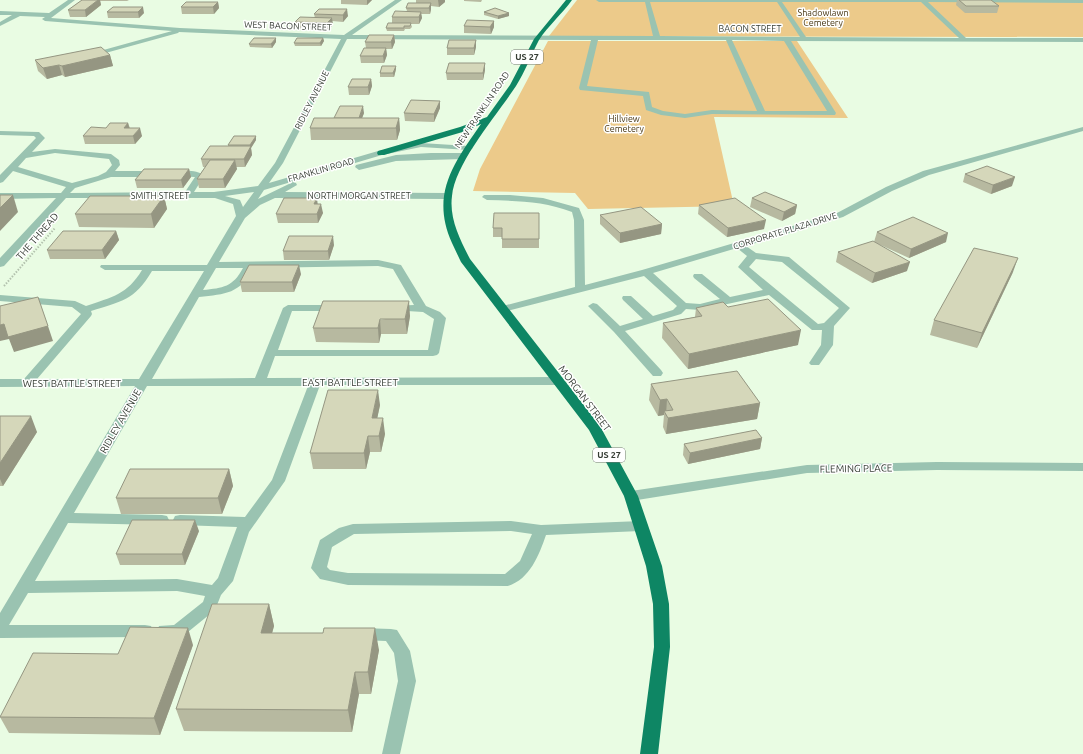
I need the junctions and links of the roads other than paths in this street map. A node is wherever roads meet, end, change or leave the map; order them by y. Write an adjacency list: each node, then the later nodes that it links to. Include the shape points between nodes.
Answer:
1 (72, 0): 11 (street)
2 (399, 0): 14 (street, RIDLEY AVENUE)
3 (569, 0): 15 (highway, NEW FRANKLIN ROAD / US 27)
4 (598, 0): 5 (street)
5 (647, 0): 6 (street); 17 (street)
6 (778, 0): 7 (street); 20 (street)
7 (923, 1): 8 (street); 21 (street)
8 (1083, 1)
9 (0, 13): 10 (street)
10 (20, 14): 11 (street); 12 (street)
11 (51, 15): 13 (street, WEST BACON STREET, via 46,19)
12 (0, 24)
13 (180, 30): 14 (street, WEST BACON STREET); 23 (street)
14 (345, 37): 15 (street, WEST BACON STREET); 38 (street, RIDLEY AVENUE)
15 (537, 38): 16 (street, BACON STREET); 25 (highway, NEW FRANKLIN ROAD / US 27, via 513,85)
16 (595, 38): 17 (street, BACON STREET); 24 (street, via 582,88 646,94 649,108 661,113 685,116 712,112)
17 (657, 38): 18 (street, BACON STREET)
18 (728, 38): 19 (street, BACON STREET); 24 (street)
19 (786, 38): 20 (street, BACON STREET); 24 (street, via 832,113)
20 (804, 38): 21 (street, BACON STREET)
21 (964, 39): 22 (street, BACON STREET)
22 (1083, 40)
23 (82, 57)
24 (762, 113)
25 (491, 118): 29 (highway, NEW FRANKLIN ROAD / US 27); 31 (highway)
26 (1083, 129): 48 (street, CORPORATE PLAZA DRIVE, via 926,173 840,215)
27 (0, 132): 28 (street, via 36,134)
28 (41, 138): 30 (street); 32 (street)
29 (469, 148): 31 (street, FRANKLIN ROAD, via 421,145); 33 (highway, NEW FRANKLIN ROAD / US 27)
30 (65, 152): 32 (street); 35 (street, via 111,157 116,165)
31 (382, 153): 38 (street, FRANKLIN ROAD)
32 (24, 156): 34 (street)
33 (463, 156): 38 (street, FRANKLIN ROAD, via 396,158); 44 (highway, NEW FRANKLIN ROAD / US 27)
34 (12, 168): 36 (street); 37 (street)
35 (109, 174): 37 (street); 43 (street, via 199,175)
36 (0, 180)
37 (72, 186): 42 (street)
38 (266, 192): 39 (street, SMITH STREET); 44 (street, NORTH MORGAN STREET); 47 (street, RIDLEY AVENUE)
39 (214, 195): 43 (street, SMITH STREET); 47 (street, via 237,202)
40 (0, 196): 41 (street, SMITH STREET)
41 (10, 196): 42 (street, SMITH STREET); 46 (street, SMITH STREET, via 41,201)
42 (63, 196): 43 (street, SMITH STREET); 46 (street)
43 (187, 196)
44 (447, 196): 69 (highway, MORGAN STREET / US 27, via 449,220 458,246 465,260)
45 (487, 197): 57 (street, via 549,202 576,210 579,220)
46 (48, 212): 50 (street)
47 (241, 216): 52 (street, RIDLEY AVENUE)
48 (738, 245): 49 (street); 55 (street, CORPORATE PLAZA DRIVE)
49 (753, 256): 58 (street, via 743,267); 73 (street, via 785,259 839,301 845,308)
50 (1, 261)
51 (249, 264): 52 (street); 59 (street, via 237,285 219,292); 68 (street, via 390,264 397,267)
52 (211, 266): 54 (street); 59 (street, RIDLEY AVENUE)
53 (105, 267): 54 (street)
54 (149, 268): 70 (street, via 136,287 130,291)
55 (646, 272): 57 (street, CORPORATE PLAZA DRIVE); 65 (street)
56 (698, 276): 62 (street)
57 (580, 289): 69 (street, CORPORATE PLAZA DRIVE)
58 (771, 291): 62 (street); 73 (street, via 816,328)
59 (195, 294): 83 (street, RIDLEY AVENUE)
60 (0, 298): 63 (street)
61 (627, 298): 72 (street)
62 (727, 300): 65 (street, via 700,307)
63 (52, 302): 70 (street, via 75,304); 71 (street)
64 (592, 306): 74 (street)
65 (683, 306): 72 (street, via 677,312)
66 (343, 308): 75 (street, via 288,308)
67 (383, 308): 68 (street)
68 (422, 309): 75 (street, via 437,313 440,318 433,353)
69 (503, 309): 78 (highway, MORGAN STREET / US 27)
70 (85, 310): 82 (street, via 87,314 84,318)
71 (23, 311)
72 (651, 320): 74 (street)
73 (828, 325): 76 (street, via 827,345)
74 (618, 330): 77 (street)
75 (272, 352): 79 (street)
76 (815, 363)
77 (657, 373)
78 (556, 381): 80 (street, EAST BATTLE STREET); 85 (highway, MORGAN STREET / US 27, via 595,429)
79 (260, 382): 80 (street, EAST BATTLE STREET); 83 (street, EAST BATTLE STREET)
80 (315, 382): 87 (street, via 278,481)
81 (0, 383): 82 (street, WEST BATTLE STREET)
82 (27, 383): 83 (street, WEST BATTLE STREET)
83 (143, 383): 86 (street, RIDLEY AVENUE)
84 (1083, 467): 85 (street, FLEMING PLACE, via 938,466 807,469)
85 (631, 496): 88 (highway, MORGAN STREET / US 27)
86 (64, 518): 87 (street); 90 (street, RIDLEY AVENUE)
87 (249, 522): 91 (street, via 242,531 225,581)
88 (641, 526): 89 (street); 96 (highway, MORGAN STREET / US 27, via 654,566 661,604 662,647)
89 (541, 530): 89 (street, via 511,526 353,529 325,544 319,568 325,576 348,579 508,580 519,574 528,561)
90 (24, 587): 91 (street, via 177,585); 92 (street, RIDLEY AVENUE)
91 (215, 592): 93 (street, via 209,606 177,631)
92 (0, 627)
93 (0, 632)
94 (345, 634): 95 (street, via 391,635 402,651 407,680)
95 (391, 754)
96 (649, 754)

